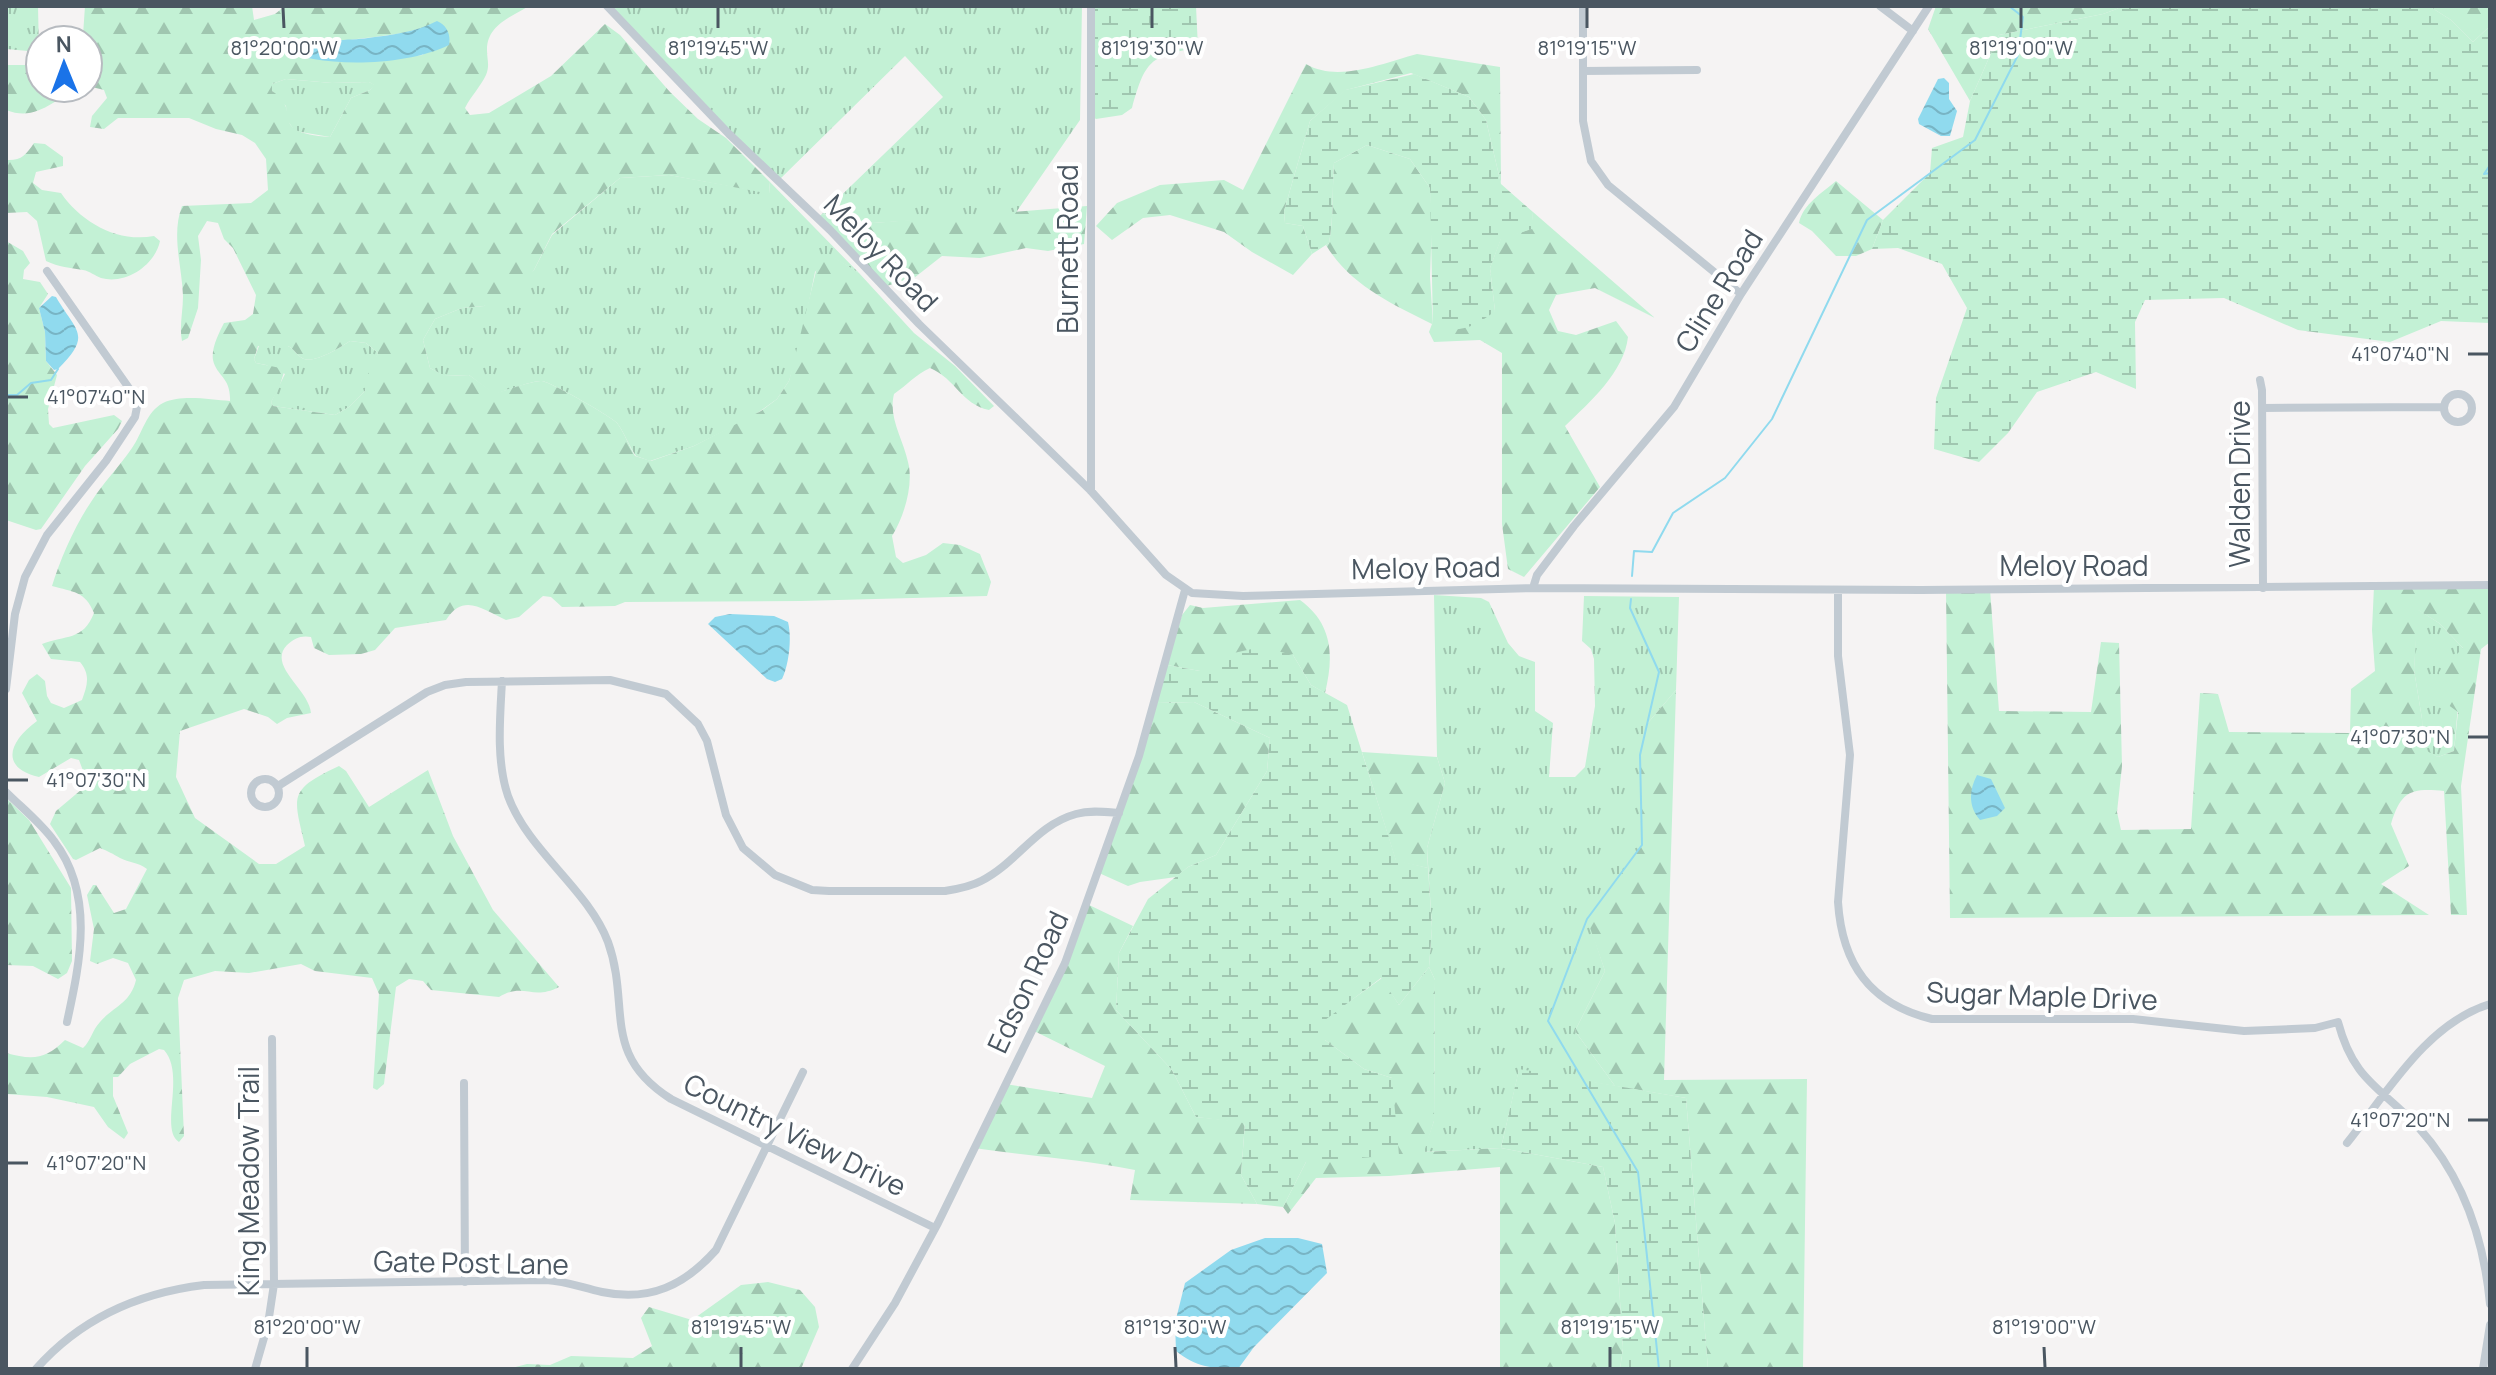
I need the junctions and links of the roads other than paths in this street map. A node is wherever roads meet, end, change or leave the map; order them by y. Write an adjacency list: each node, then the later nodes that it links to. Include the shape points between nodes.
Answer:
1 (607, 6): 14 (street, Meloy Road, via 729,134)
2 (1091, 6): 14 (street, Burnett Road)
3 (1583, 6): 8 (street)
4 (1880, 6): 6 (street)
5 (1929, 6): 6 (street, Cline Road)
6 (1913, 31): 10 (street, Cline Road)
7 (1697, 70): 8 (street)
8 (1583, 71): 10 (street, via 1585,140 1601,178)
9 (47, 271): 21 (street, via 137,407 117,445 47,535 25,577)
10 (1741, 294): 16 (street, Cline Road, via 1674,407 1574,526)
11 (2260, 380): 13 (street, Walden Drive)
12 (2444, 407): 13 (street)
13 (2262, 408): 17 (street, Walden Drive)
14 (1091, 491): 18 (street, Meloy Road)
15 (2490, 585): 17 (street, Meloy Road)
16 (1533, 588): 18 (street, Meloy Road, via 1243,596); 19 (street, Meloy Road)
17 (2263, 588): 19 (street, Meloy Road)
18 (1185, 590): 24 (street, Edson Road)
19 (1838, 590): 30 (street, Sugar Maple Drive, via 1838,656 1850,755 1839,922 1857,971 1878,994 1905,1010 1942,1020 2133,1019 2244,1031 2338,1022 2354,1065)
20 (502, 681): 22 (street, via 445,685 427,692); 24 (street, via 610,680 666,694 698,724 707,741 726,815 743,848 775,875 812,890 961,888 995,872 1059,820 1078,813); 32 (street, Country View Drive, via 501,757 508,795 521,822 602,929 628,1055 658,1091)
21 (6, 689)
22 (278, 786)
23 (6, 792): 26 (street, via 54,841 74,878 82,938)
24 (1119, 813): 33 (street, Edson Road, via 1065,963)
25 (2490, 1004): 30 (street, via 2443,1028)
26 (67, 1022)
27 (272, 1039): 36 (street, King Meadow Trail)
28 (803, 1072): 32 (street, Gate Post Lane)
29 (464, 1083): 35 (street)
30 (2385, 1096): 31 (street); 34 (street, via 2424,1133 2444,1162 2467,1204)
31 (2347, 1143)
32 (767, 1146): 33 (street, Country View Drive); 35 (street, Gate Post Lane, via 716,1250 678,1283 631,1295 562,1281)
33 (935, 1228): 41 (street, Edson Road)
34 (2488, 1266): 37 (street)
35 (465, 1282): 36 (street, Gate Post Lane)
36 (274, 1284): 39 (street, Gate Post Lane, via 204,1285 150,1295 84,1326); 40 (street, King Meadow Trail)
37 (2490, 1304)
38 (2490, 1325): 42 (street)
39 (36, 1369)
40 (255, 1369)
41 (852, 1369)
42 (2483, 1369)

